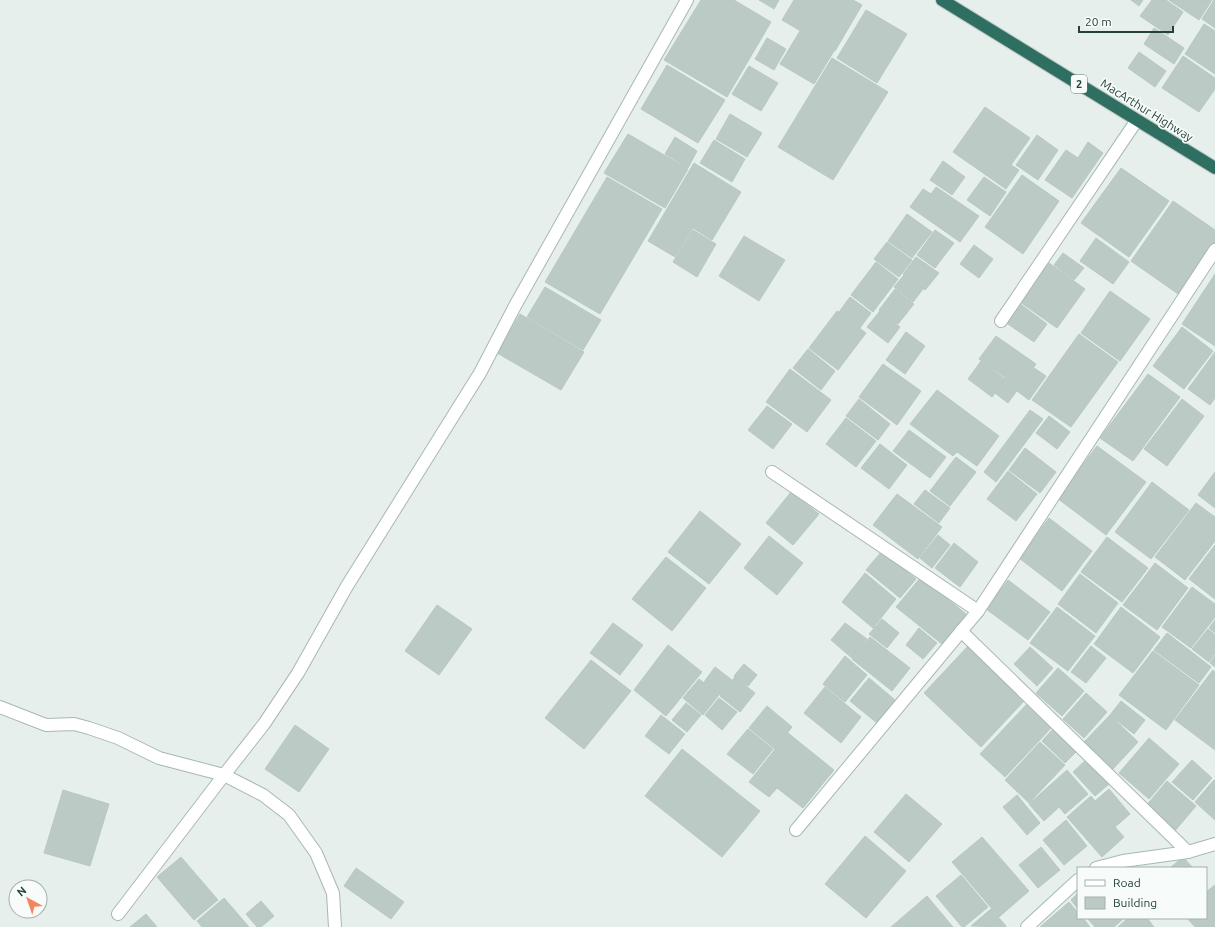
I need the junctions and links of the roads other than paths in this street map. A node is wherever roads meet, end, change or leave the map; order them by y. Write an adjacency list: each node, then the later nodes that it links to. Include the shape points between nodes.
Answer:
1 (687, 0): 11 (street, via 516,304 480,373 347,586 298,673 264,724)
2 (942, 0): 3 (highway, MacArthur Highway / 2)
3 (1137, 120): 4 (highway, MacArthur Highway / 2); 6 (street)
4 (1215, 168)
5 (1215, 250): 8 (street)
6 (1001, 321)
7 (772, 472): 8 (street)
8 (978, 611): 9 (street)
9 (961, 631): 12 (street); 14 (street)
10 (0, 708): 11 (street, via 46,725 74,724 89,728 118,738 159,758)
11 (224, 775): 17 (street); 18 (street, via 263,795 289,815 316,853 333,893)
12 (796, 830)
13 (1215, 844): 14 (street)
14 (1188, 852): 15 (street, via 1123,861)
15 (1100, 867)
16 (1077, 881): 19 (street)
17 (118, 914)
18 (335, 927)
19 (1027, 927)

